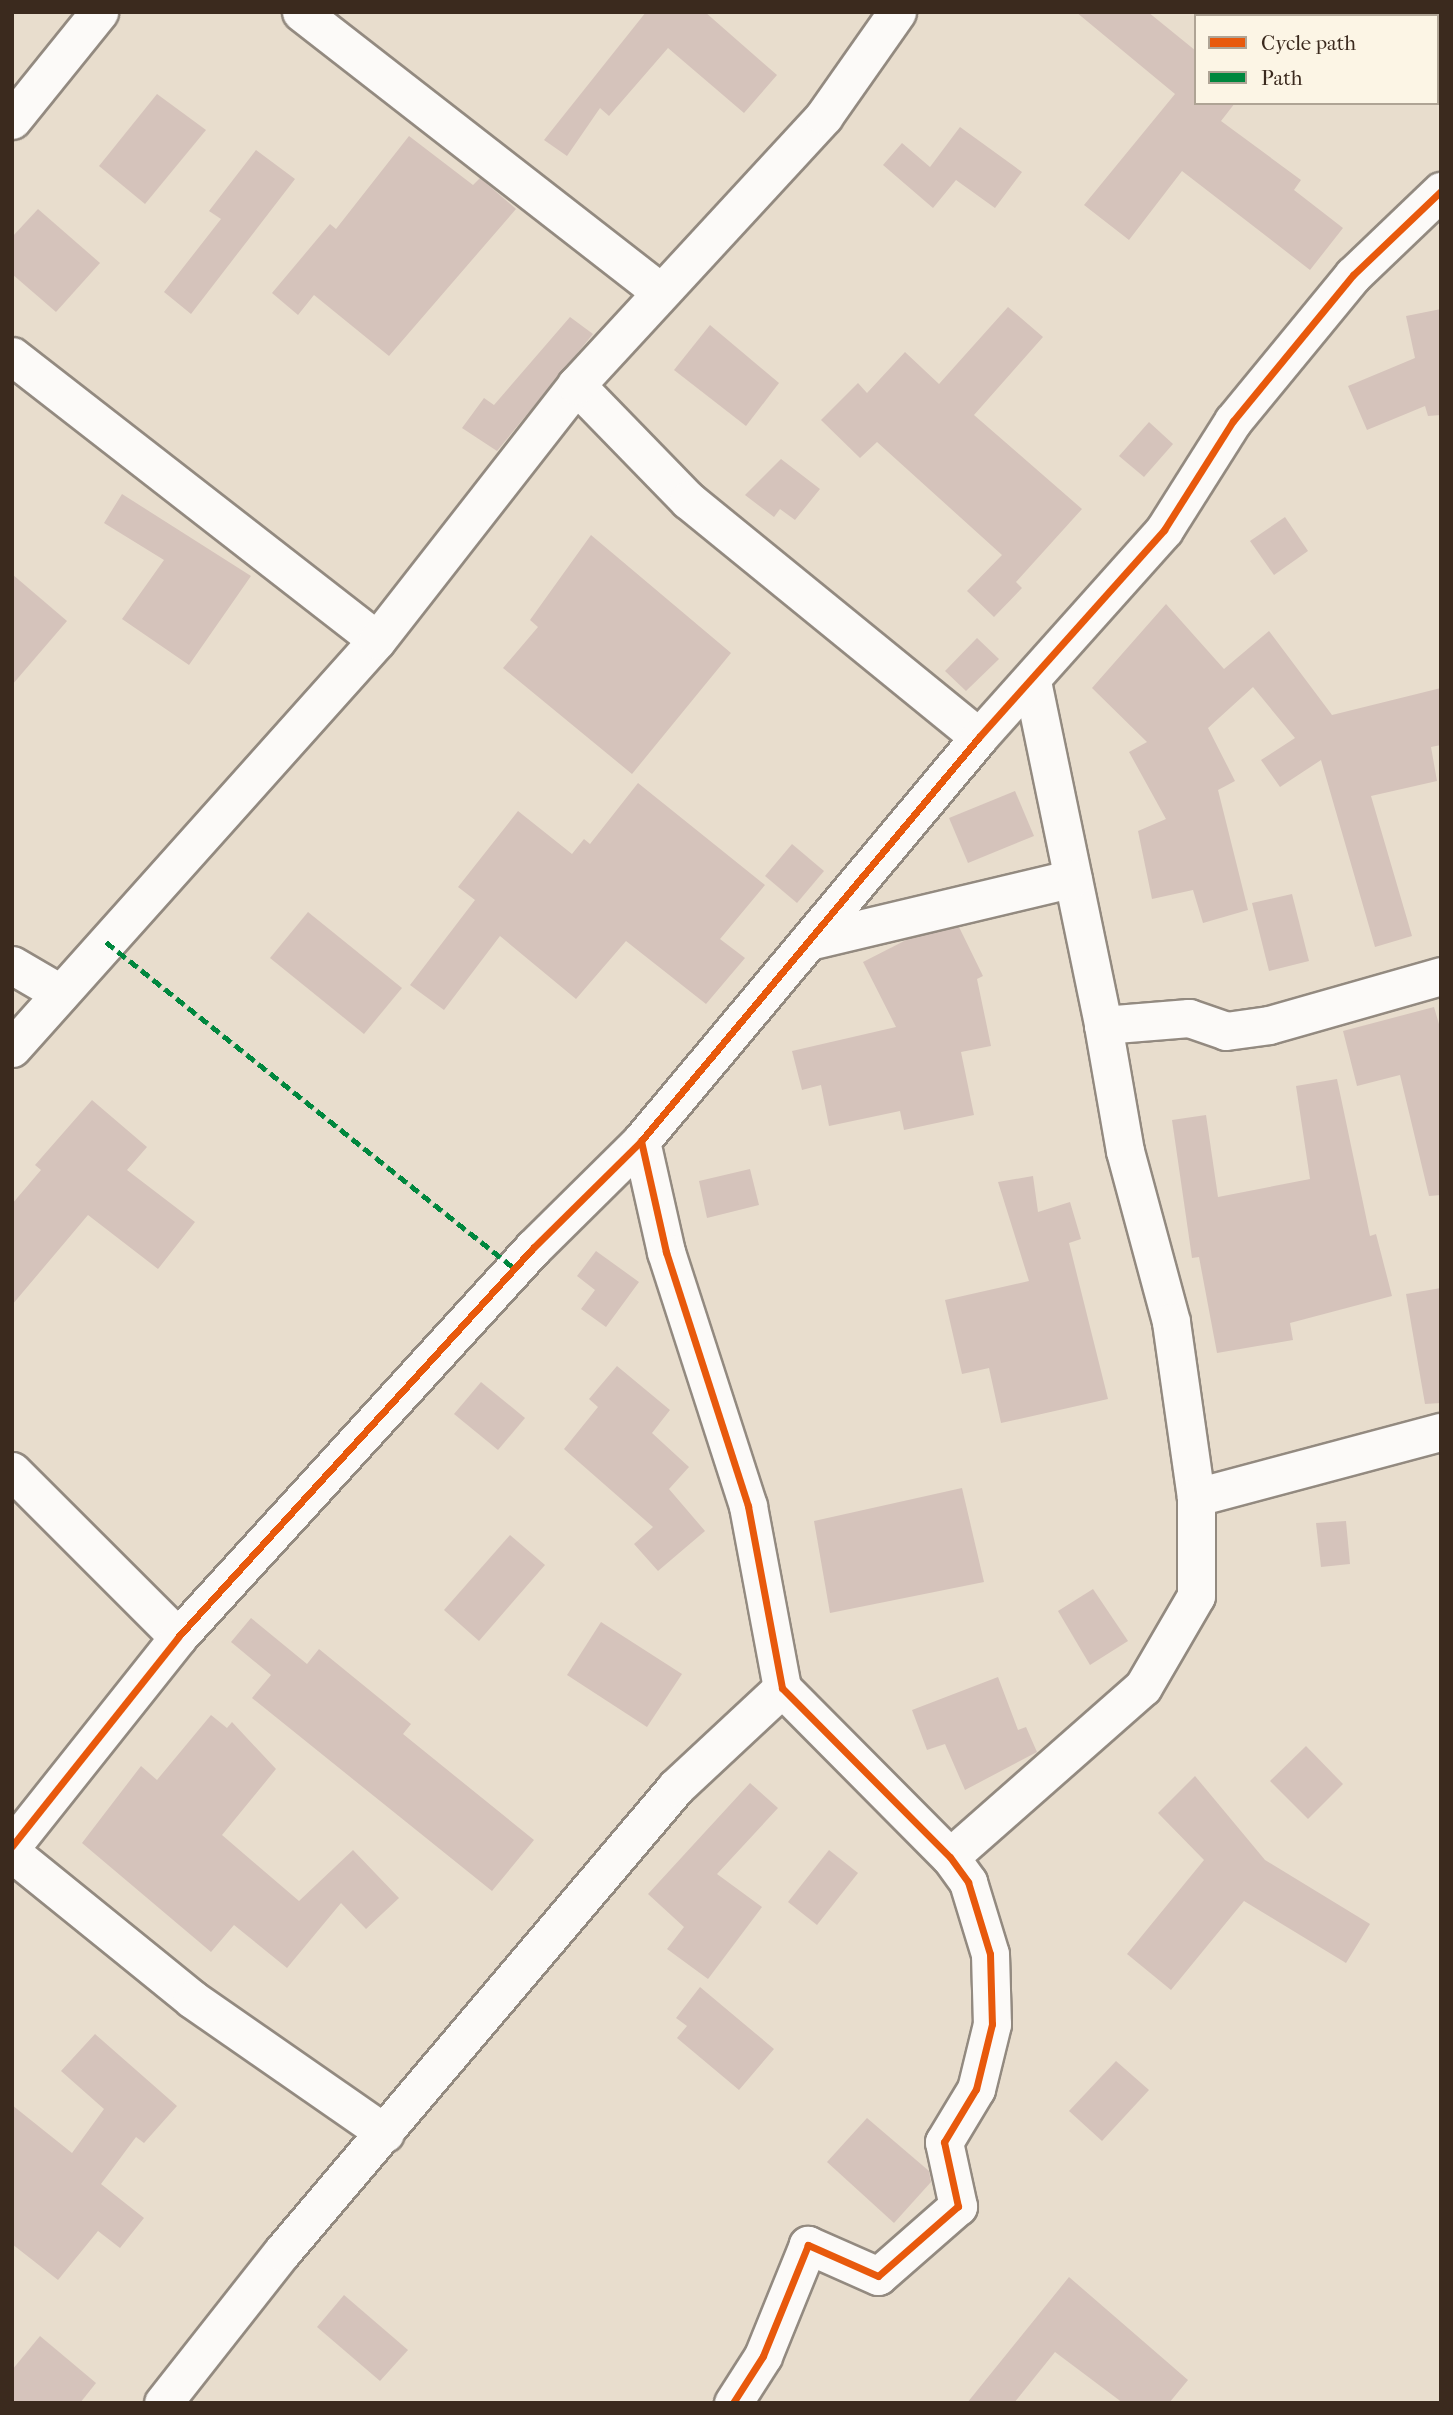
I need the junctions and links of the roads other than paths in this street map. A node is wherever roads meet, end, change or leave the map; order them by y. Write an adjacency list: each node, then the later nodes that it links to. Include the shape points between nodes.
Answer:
1 (99, 12): 4 (street)
2 (301, 12): 6 (street)
3 (897, 12): 6 (street, via 824,117)
4 (12, 120)
5 (1441, 191): 10 (street, via 1353,275 1233,421 1164,530)
6 (660, 291): 8 (street)
7 (12, 356): 9 (street)
8 (576, 385): 9 (street); 11 (street, via 698,509)
9 (377, 640): 16 (street)
10 (1032, 681): 11 (street); 12 (street)
11 (979, 737): 13 (street)
12 (1073, 878): 13 (street); 17 (street)
13 (809, 941): 19 (street)
14 (12, 965): 16 (street)
15 (1441, 976): 17 (street, via 1269,1026 1226,1031 1189,1018)
16 (60, 993): 18 (street)
17 (1103, 1026): 22 (street, via 1125,1151 1171,1322)
18 (12, 1048)
19 (641, 1140): 23 (street, via 533,1248); 24 (street, via 666,1252 748,1506)
20 (1441, 1432): 22 (street)
21 (12, 1471): 23 (street)
22 (1196, 1497): 27 (street, via 1196,1596 1143,1687)
23 (178, 1637): 25 (street)
24 (782, 1688): 27 (street); 28 (street, via 676,1787)
25 (12, 1846)
26 (12, 1853): 28 (street, via 192,1999)
27 (950, 1857): 30 (street, via 968,1882 990,1954 992,2024 976,2089 944,2142 958,2206 878,2276 808,2245 775,2331)
28 (385, 2133): 29 (street)
29 (163, 2403)
30 (733, 2403)

